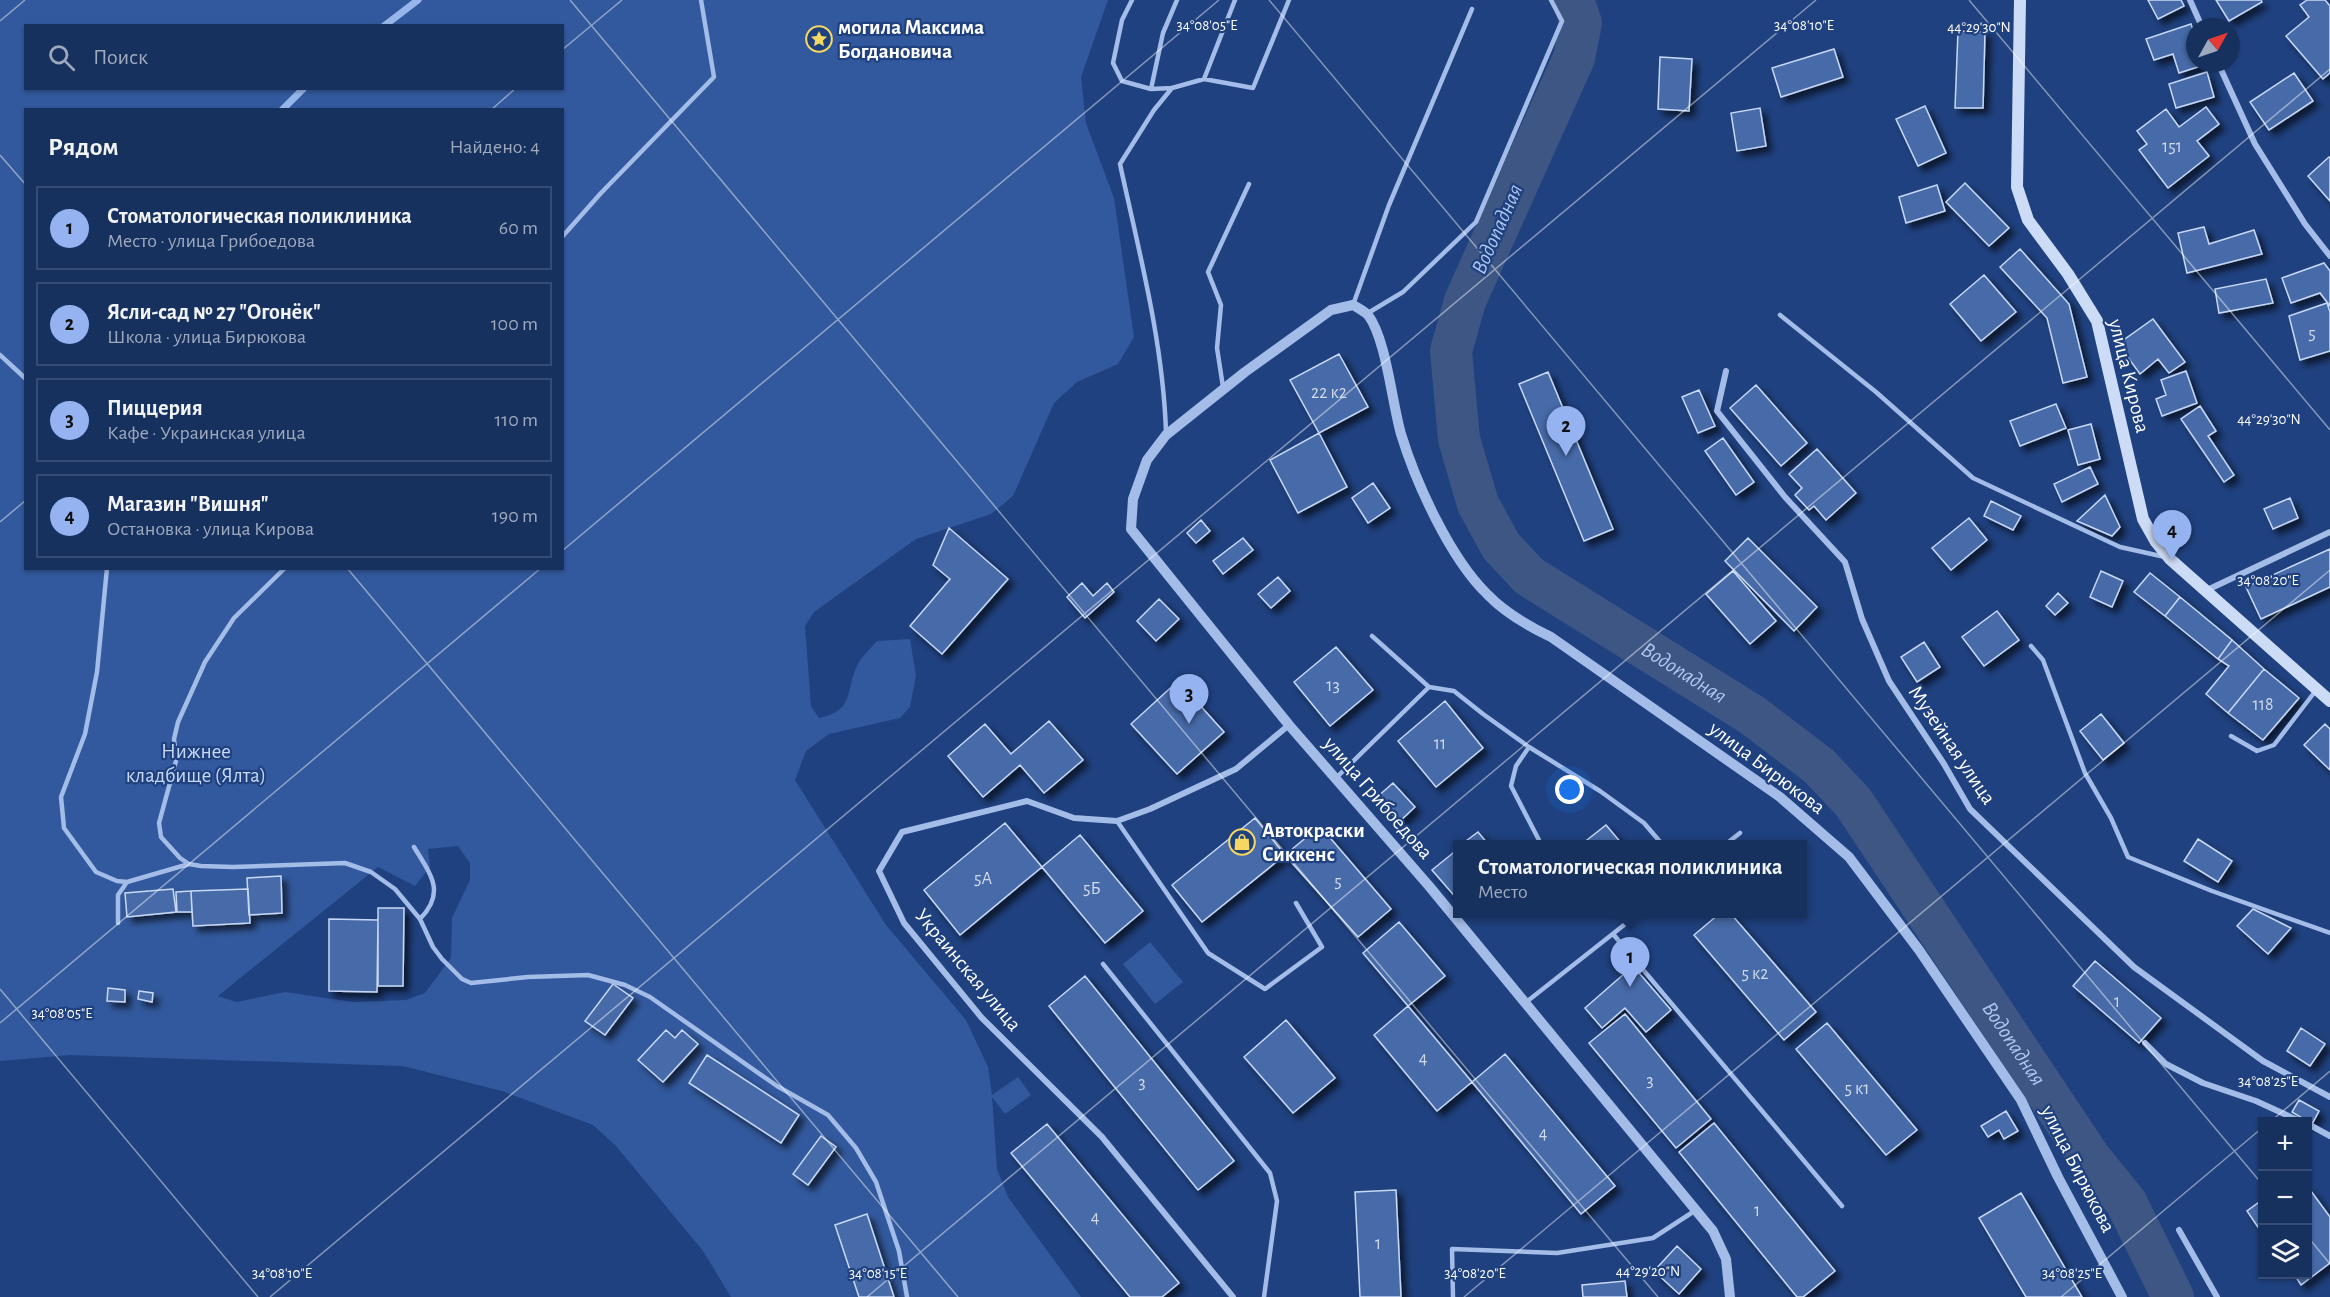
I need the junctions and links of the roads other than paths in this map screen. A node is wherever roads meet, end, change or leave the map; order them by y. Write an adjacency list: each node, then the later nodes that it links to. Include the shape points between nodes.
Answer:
1 (702, 0): 16 (lane, via 714,77)
2 (1132, 0): 14 (lane, via 1122,20 1113,63 1122,81)
3 (1177, 0): 14 (lane, via 1163,33)
4 (1235, 0): 12 (lane)
5 (1289, 0): 12 (lane, via 1253,88)
6 (1551, 0): 19 (lane, via 1562,21 1476,222 1403,292)
7 (2020, 0): 27 (main road, улица Кирова, via 2018,187 2028,220 2097,321 2143,519)
8 (2190, 0): 10 (street)
9 (1472, 9): 18 (lane, via 1389,205)
10 (2198, 18)
11 (2222, 72): 17 (street, via 2255,144)
12 (1203, 79): 13 (lane)
13 (1172, 88): 14 (lane); 25 (lane, via 1120,164 1155,333 1165,393)
14 (1151, 89)
15 (1249, 184): 24 (lane, via 1208,272 1221,305 1217,348)
16 (564, 235)
17 (2330, 256)
18 (1353, 305): 19 (street); 24 (street, улица Грибоедова, via 1331,310)
19 (1367, 314): 71 (street, улица Бирюкова, via 1377,331 1401,435 1447,540 1465,568 1487,594 1522,623 1551,637 1780,797 1849,857 1919,950 2021,1100)
20 (1780, 315): 27 (lane, via 1876,392 1973,478 2120,547)
21 (0, 356): 23 (lane)
22 (1726, 372): 59 (street, Музейная улица, via 1717,411 1785,497 1845,562 1862,619 1889,681 1970,809 2134,967 2263,1061)
23 (24, 377)
24 (1223, 390): 25 (street, улица Грибоедова)
25 (1166, 435): 36 (street, улица Грибоедова, via 1147,460 1133,499 1131,529)
26 (2330, 532): 30 (street)
27 (2170, 559): 30 (main road, улица Кирова)
28 (107, 570): 47 (lane, via 97,672 87,724 61,797 64,828 96,872)
29 (283, 570): 46 (lane, via 234,618 205,662 178,722 174,739 176,761 159,823 166,844)
30 (2205, 591): 34 (main road, улица Кирова)
31 (1372, 636): 33 (lane)
32 (2031, 646): 54 (lane, via 2043,660 2085,773 2128,857)
33 (1428, 687): 38 (lane, via 1454,691); 39 (lane)
34 (2316, 689): 35 (main road, улица Кирова); 37 (lane, via 2274,745 2257,751)
35 (2330, 701)
36 (1289, 725): 39 (street, улица Грибоедова); 40 (street, Украинская улица, via 1236,769)
37 (2231, 736)
38 (1529, 747): 42 (lane, via 1516,766 1511,786); 43 (lane, via 1600,791 1644,823)
39 (1336, 778): 49 (street, улица Грибоедова)
40 (1117, 821): 48 (lane, via 1208,953 1265,989 1322,946); 67 (street, Украинская улица, via 1074,818 1027,801 902,832 879,871 904,923 981,1017 1102,1137)
41 (1740, 833): 44 (lane)
42 (1539, 840)
43 (1659, 840)
44 (1731, 840)
45 (414, 847): 52 (lane, via 434,883 435,897)
46 (189, 864): 47 (lane); 52 (lane, via 351,864 384,879)
47 (127, 882): 53 (lane, via 118,895)
48 (1296, 903)
49 (1453, 915)
50 (1455, 918): 57 (street, улица Грибоедова)
51 (1633, 918): 55 (lane)
52 (420, 919): 66 (lane, via 433,947 462,979 471,983 588,975 625,985 650,997 777,1086 828,1115 856,1148 876,1182 899,1251)
53 (118, 923)
54 (2330, 933)
55 (1613, 934): 57 (lane); 63 (lane)
56 (1103, 964): 68 (lane, via 1270,1173 1277,1201)
57 (1525, 1003): 64 (street, улица Грибоедова)
58 (2145, 1043): 60 (street, via 2166,1064 2203,1083)
59 (2330, 1098)
60 (2291, 1117)
61 (2312, 1127): 62 (street)
62 (2330, 1136)
63 (1842, 1206)
64 (1696, 1210): 69 (lane, via 1653,1238 1557,1253 1452,1249); 70 (street, улица Грибоедова, via 1713,1231 1726,1259)
65 (2179, 1230): 72 (street)
66 (907, 1297)
67 (1233, 1297)
68 (1264, 1297)
69 (1453, 1297)
70 (1730, 1297)
71 (2121, 1297)
72 (2217, 1297)

